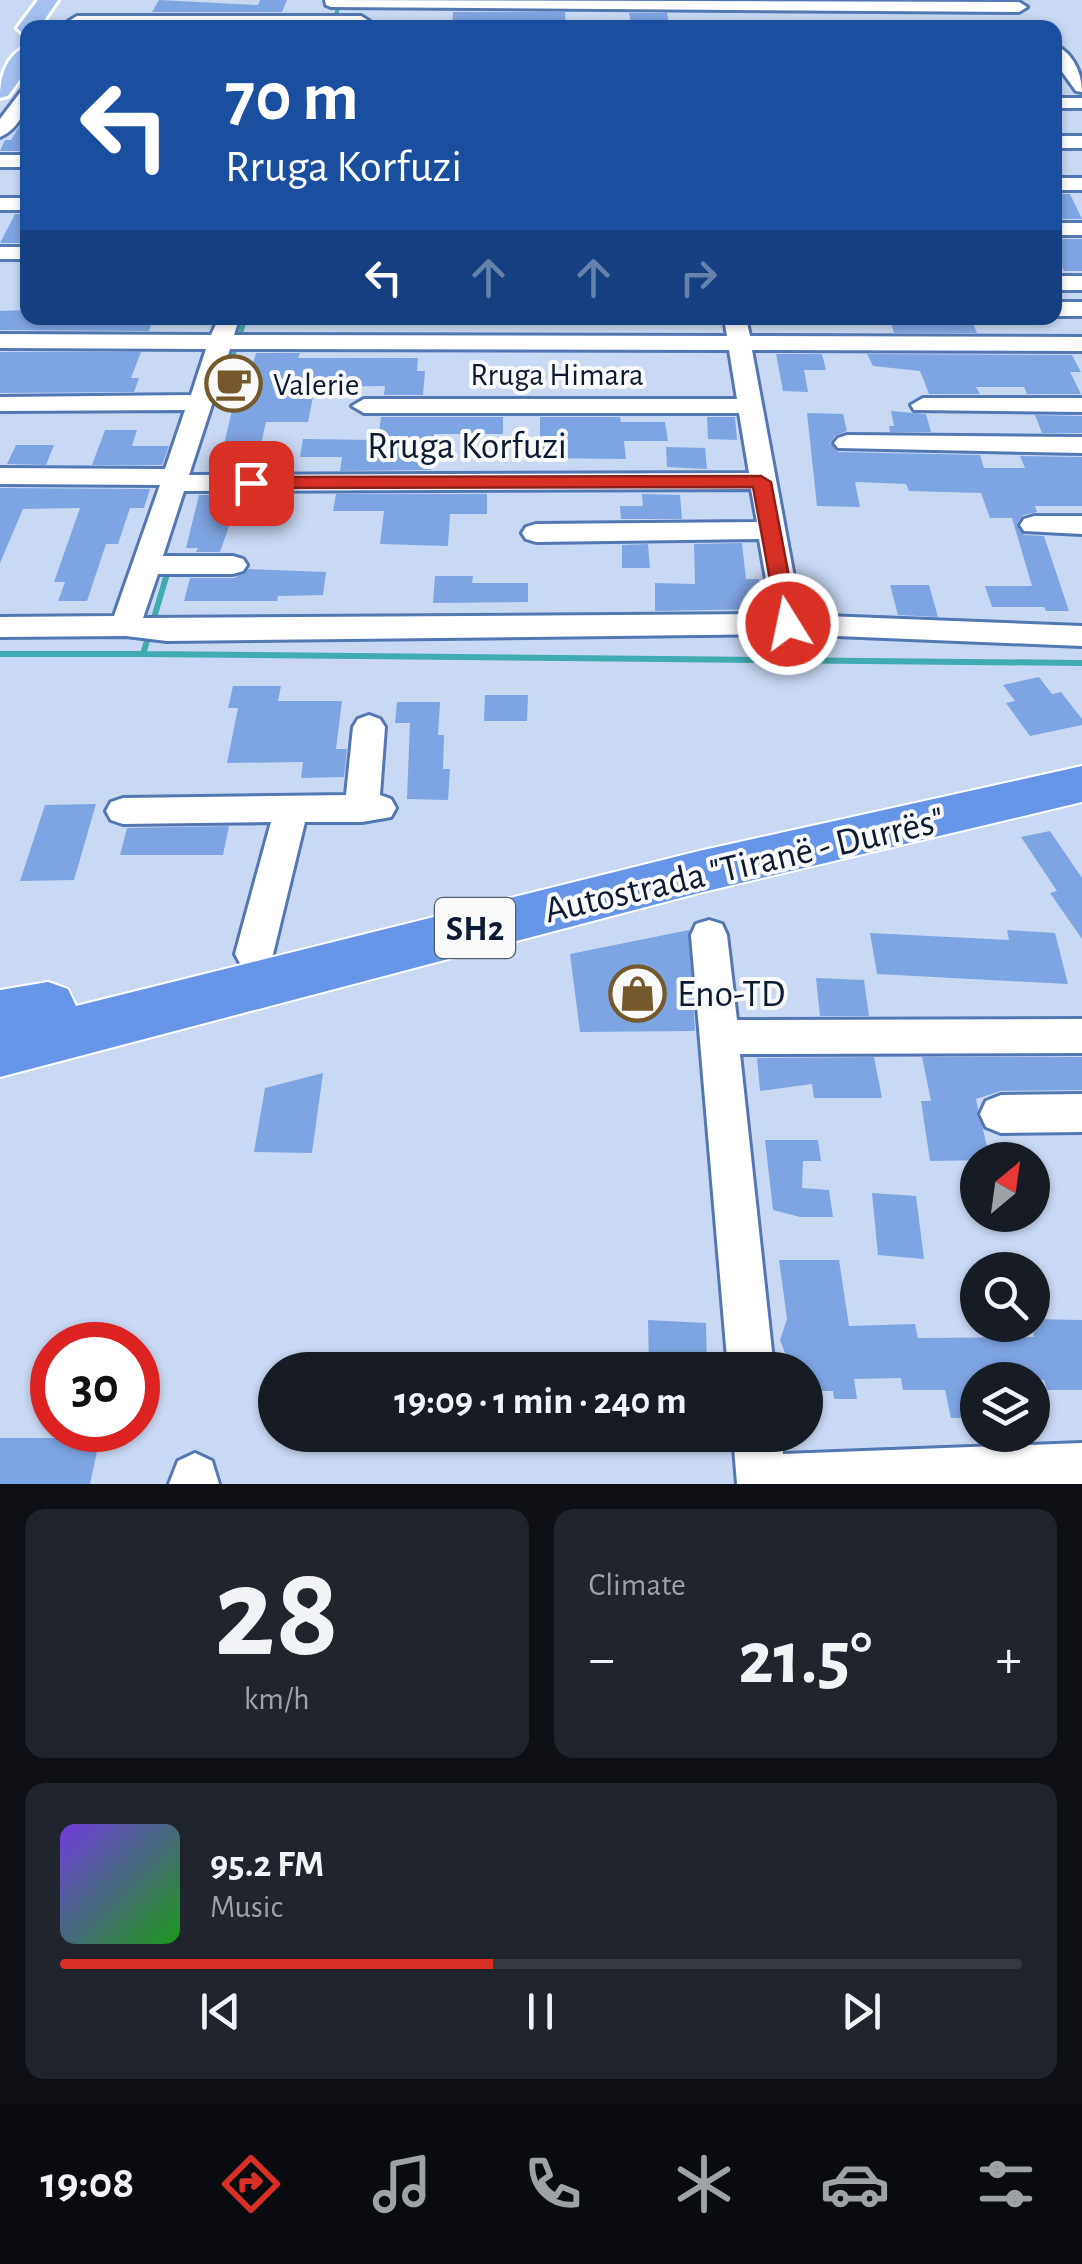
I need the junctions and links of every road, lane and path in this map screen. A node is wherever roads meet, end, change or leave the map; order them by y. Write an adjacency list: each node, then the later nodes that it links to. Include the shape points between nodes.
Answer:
1 (331, 1): 3 (street)
2 (1021, 8): 3 (street)
3 (672, 9): 4 (street)
4 (416, 20)
5 (20, 39): 7 (main road)
6 (20, 63): 10 (main road)
7 (0, 66)
8 (1062, 69): 9 (street)
9 (1082, 88)
10 (0, 91)
11 (20, 105): 12 (street)
12 (4, 126)
13 (225, 328): 14 (street); 15 (street); 17 (street)
14 (738, 330): 16 (street, via 765,340); 22 (street)
15 (0, 340)
16 (1082, 344)
17 (199, 402): 18 (street); 26 (street)
18 (0, 404)
19 (1082, 404): 20 (street)
20 (924, 405)
21 (364, 406): 22 (street, Rruga Himara)
22 (751, 406): 27 (street)
23 (847, 443): 24 (street)
24 (1082, 445)
25 (0, 476): 26 (street, Rruga Korfuzi)
26 (174, 480): 27 (street, Rruga Korfuzi); 32 (street)
27 (761, 482): 30 (street)
28 (1034, 525): 29 (street)
29 (1082, 525)
30 (771, 530): 31 (street); 34 (street)
31 (536, 533)
32 (146, 565): 33 (street); 35 (street)
33 (233, 565)
34 (788, 624): 35 (street, via 168,631); 37 (street)
35 (126, 626): 36 (street)
36 (0, 627)
37 (1082, 636)
38 (369, 726): 41 (street, via 370,808)
39 (1082, 755): 44 (highway, Autostrada "Tiranë - Durrës" / SH2)
40 (1082, 784): 48 (highway, Autostrada "Tiranë - Durrës" / SH2, via 699,872)
41 (291, 810): 42 (street); 44 (street)
42 (123, 811)
43 (710, 935): 47 (street)
44 (254, 954): 45 (highway, Autostrada "Tiranë - Durrës" / SH2)
45 (16, 1013)
46 (1082, 1036): 47 (street)
47 (719, 1037): 51 (street)
48 (0, 1051)
49 (1082, 1113): 50 (street)
50 (1001, 1114)
51 (749, 1352)
52 (760, 1466): 53 (street)
53 (1082, 1468)

